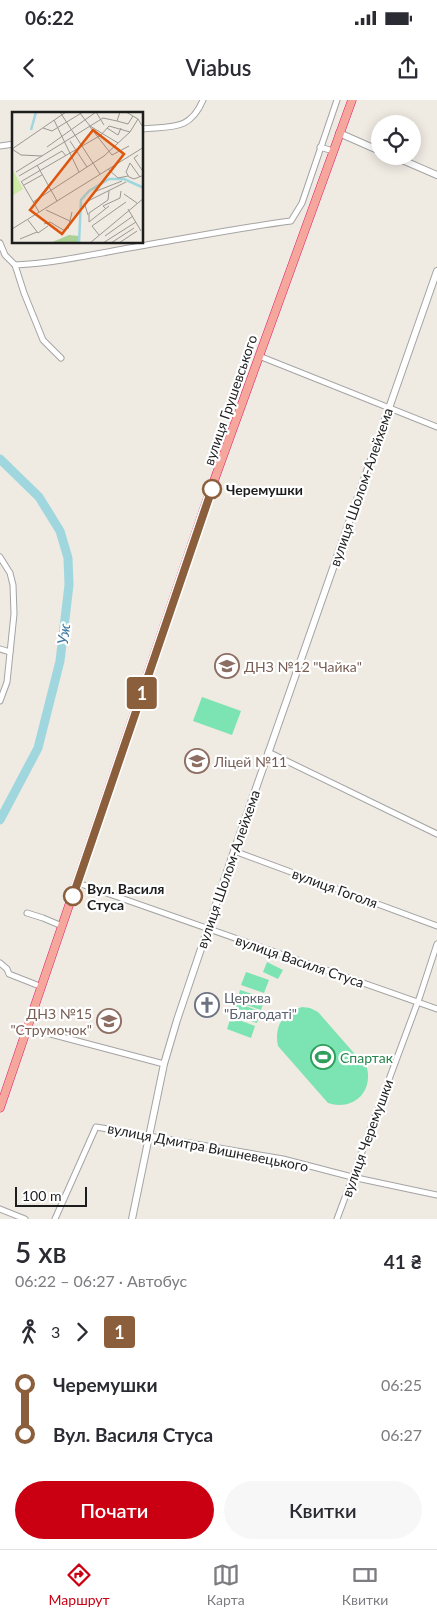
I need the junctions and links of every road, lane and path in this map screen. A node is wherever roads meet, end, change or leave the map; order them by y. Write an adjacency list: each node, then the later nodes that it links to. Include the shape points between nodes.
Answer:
1 (203, 100): 4 (street, via 197,113 185,124)
2 (337, 100): 6 (street)
3 (352, 100): 5 (highway, вулиця Грушевського)
4 (144, 129)
5 (340, 133): 7 (street); 8 (highway, вулиця Грушевського)
6 (320, 147): 8 (street); 12 (street, via 302,204 292,221)
7 (371, 147)
8 (332, 151): 14 (highway, вулиця Грушевського)
9 (414, 165): 10 (street)
10 (437, 175)
11 (0, 243): 12 (street)
12 (14, 265): 15 (street, via 43,340)
13 (437, 271): 16 (street, вулиця Шолом-Алейхема)
14 (259, 356): 16 (street); 25 (highway, вулиця Грушевського)
15 (61, 358)
16 (388, 409): 17 (street); 22 (street, вулиця Шолом-Алейхема)
17 (437, 427)
18 (0, 558): 20 (street, via 10,573 13,585)
19 (0, 648): 20 (street)
20 (10, 652): 21 (street, via 7,682)
21 (0, 701)
22 (268, 752): 23 (street); 24 (street, вулиця Шолом-Алейхема)
23 (437, 834)
24 (234, 851): 28 (street, вулиця Гоголя); 29 (street, вулиця Шолом-Алейхема)
25 (78, 882): 27 (highway, вулиця Грушевського); 29 (street, вулиця Василя Стуса)
26 (27, 914): 27 (street)
27 (62, 926): 32 (highway, вулиця Грушевського)
28 (437, 926)
29 (207, 929): 33 (street, вулиця Василя Стуса); 36 (street, вулиця Шолом-Алейхема)
30 (437, 944): 33 (street, вулиця Черемушки)
31 (0, 963): 32 (street, via 9,974)
32 (42, 987): 35 (highway, вулиця Грушевського)
33 (418, 1002): 34 (street, вулиця Василя Стуса); 39 (street, вулиця Черемушки)
34 (437, 1010)
35 (28, 1028): 36 (street); 37 (highway, вулиця Грушевського)
36 (164, 1064): 38 (street, вулиця Шолом-Алейхема)
37 (0, 1108)
38 (149, 1135): 39 (street, вулиця Дмитра Вишневецького, via 283,1159); 43 (street, вулиця Дмитра Вишневецького, via 96,1126); 44 (street, вулиця Шолом-Алейхема)
39 (352, 1177): 40 (street, вулиця Дмитра Вишневецького); 45 (street, вулиця Черемушки)
40 (437, 1195)
41 (0, 1209): 42 (street)
42 (25, 1219)
43 (56, 1219)
44 (132, 1219)
45 (337, 1219)

